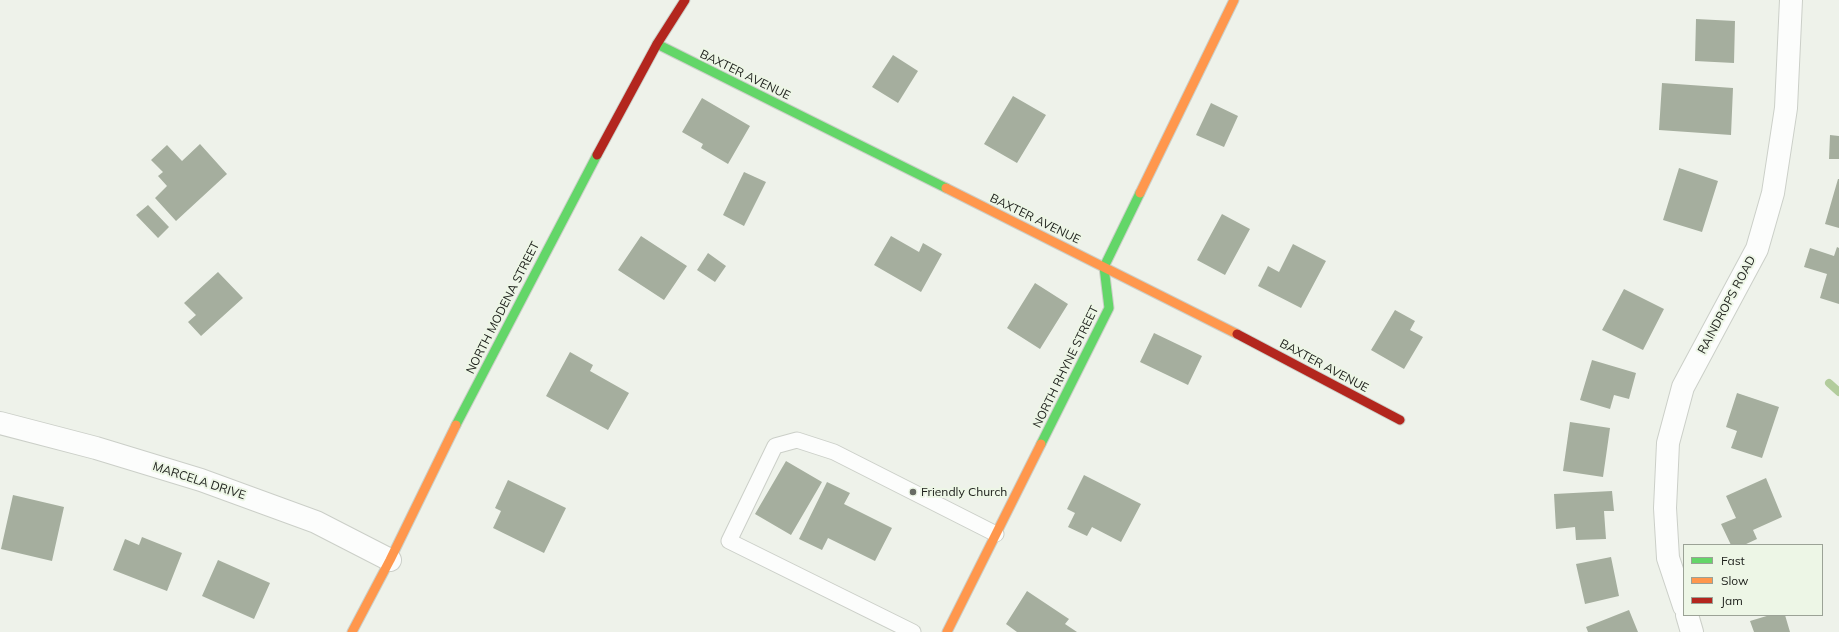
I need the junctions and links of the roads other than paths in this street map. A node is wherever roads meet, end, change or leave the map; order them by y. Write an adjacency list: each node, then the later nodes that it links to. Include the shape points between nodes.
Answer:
1 (685, 0): 4 (street, NORTH MODENA STREET)
2 (1234, 0): 5 (street)
3 (1791, 0): 10 (street, RAINDROPS ROAD, via 1786,108 1773,193 1757,249 1683,387 1668,443 1665,508 1668,558)
4 (657, 44): 5 (street, BAXTER AVENUE); 9 (street, NORTH MODENA STREET, via 569,205 430,476)
5 (1104, 267): 6 (street, BAXTER AVENUE, via 1269,350); 8 (street, NORTH RHYNE STREET, via 1109,308)
6 (1400, 420)
7 (0, 423): 9 (street, MARCELA DRIVE, via 96,448 201,480 316,522)
8 (996, 534): 13 (lane, via 834,452 797,440 775,446 729,541); 14 (street, NORTH RHYNE STREET)
9 (390, 560): 12 (street, NORTH MODENA STREET)
10 (1683, 603)
11 (1687, 616): 15 (street)
12 (352, 632)
13 (913, 632)
14 (947, 632)
15 (1692, 632)

